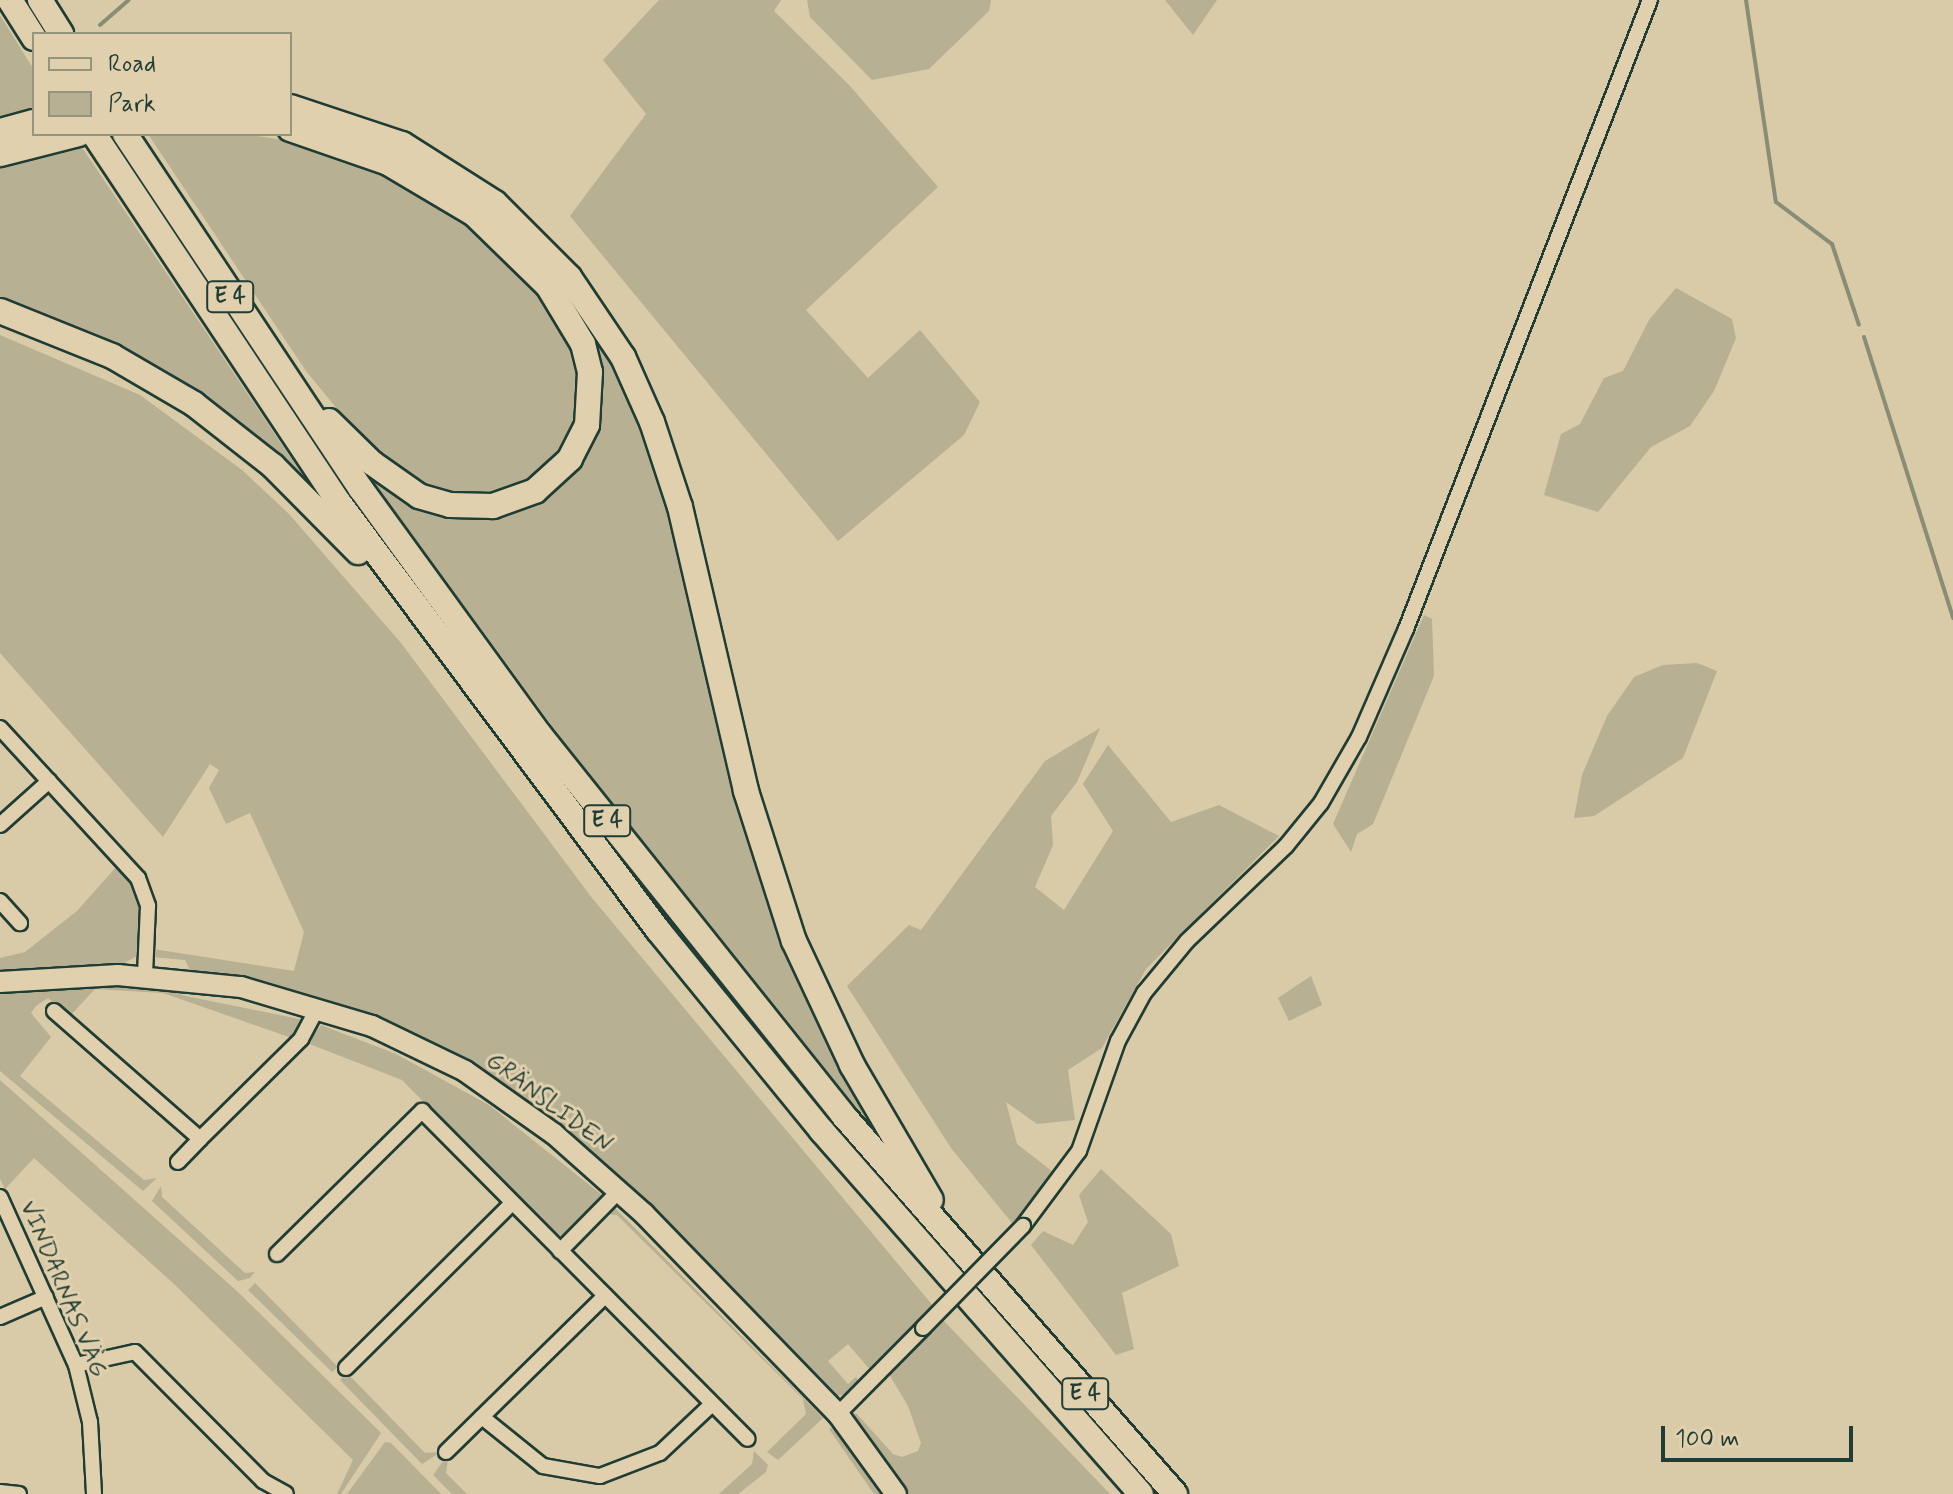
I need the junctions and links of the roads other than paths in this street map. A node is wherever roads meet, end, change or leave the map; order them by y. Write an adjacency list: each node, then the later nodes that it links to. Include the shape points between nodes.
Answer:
1 (10, 0): 5 (highway)
2 (40, 0): 4 (highway)
3 (1650, 0): 39 (street, bridge, via 1406,629 1354,748 1321,803 1286,846 1187,941 1144,993 1118,1041 1079,1151 1023,1226)
4 (60, 32)
5 (32, 35)
6 (292, 108): 32 (highway, via 402,144 470,184 547,251 617,347 652,422 680,507 746,791 794,941 852,1065)
7 (31, 130): 9 (highway); 12 (highway)
8 (292, 130): 14 (highway, via 358,150 418,178 497,234 568,315 583,344 591,402 578,444 548,481 507,503 464,507 419,496 388,477)
9 (0, 131)
10 (95, 136): 15 (highway, E 4, via 214,321)
11 (126, 136): 14 (highway, E 4)
12 (0, 154)
13 (0, 311): 15 (highway, via 112,356 232,433 315,505)
14 (278, 368): 32 (highway, E 4, via 550,747 699,937)
15 (445, 651): 50 (highway, E 4, via 658,930 822,1131)
16 (0, 728): 17 (street)
17 (49, 781): 18 (street); 21 (street, via 142,886 148,906)
18 (0, 825)
19 (0, 901): 20 (street)
20 (20, 923)
21 (145, 976): 22 (street, GRÄNSLIDEN); 23 (street, GRÄNSLIDEN, via 241,987)
22 (0, 982)
23 (318, 1007): 25 (street, via 301,1039); 27 (street, GRÄNSLIDEN, via 408,1042 492,1088)
24 (54, 1011): 25 (street)
25 (200, 1139): 26 (street)
26 (178, 1162)
27 (619, 1191): 30 (street); 39 (street, GRÄNSLIDEN)
28 (0, 1197): 34 (street, VINDARNAS VÄG)
29 (512, 1203): 30 (street); 31 (street, via 422,1111); 37 (street)
30 (560, 1251): 33 (street)
31 (277, 1254)
32 (973, 1268): 51 (highway, E 4)
33 (605, 1296): 38 (street); 40 (street)
34 (46, 1297): 35 (street); 36 (street, VINDARNAS VÄG)
35 (0, 1317)
36 (76, 1365): 43 (street, via 135,1352); 46 (street, VINDARNAS VÄG, via 90,1422)
37 (346, 1368)
38 (712, 1404): 40 (street, via 660,1453 600,1476 543,1466); 41 (street)
39 (838, 1414): 49 (street, GRÄNSLIDEN)
40 (482, 1417): 42 (street)
41 (748, 1439)
42 (446, 1452)
43 (263, 1481): 47 (street); 48 (street)
44 (0, 1492): 45 (street)
45 (19, 1494)
46 (94, 1494)
47 (255, 1494)
48 (286, 1494)
49 (896, 1494)
50 (1141, 1494)
51 (1175, 1494)

